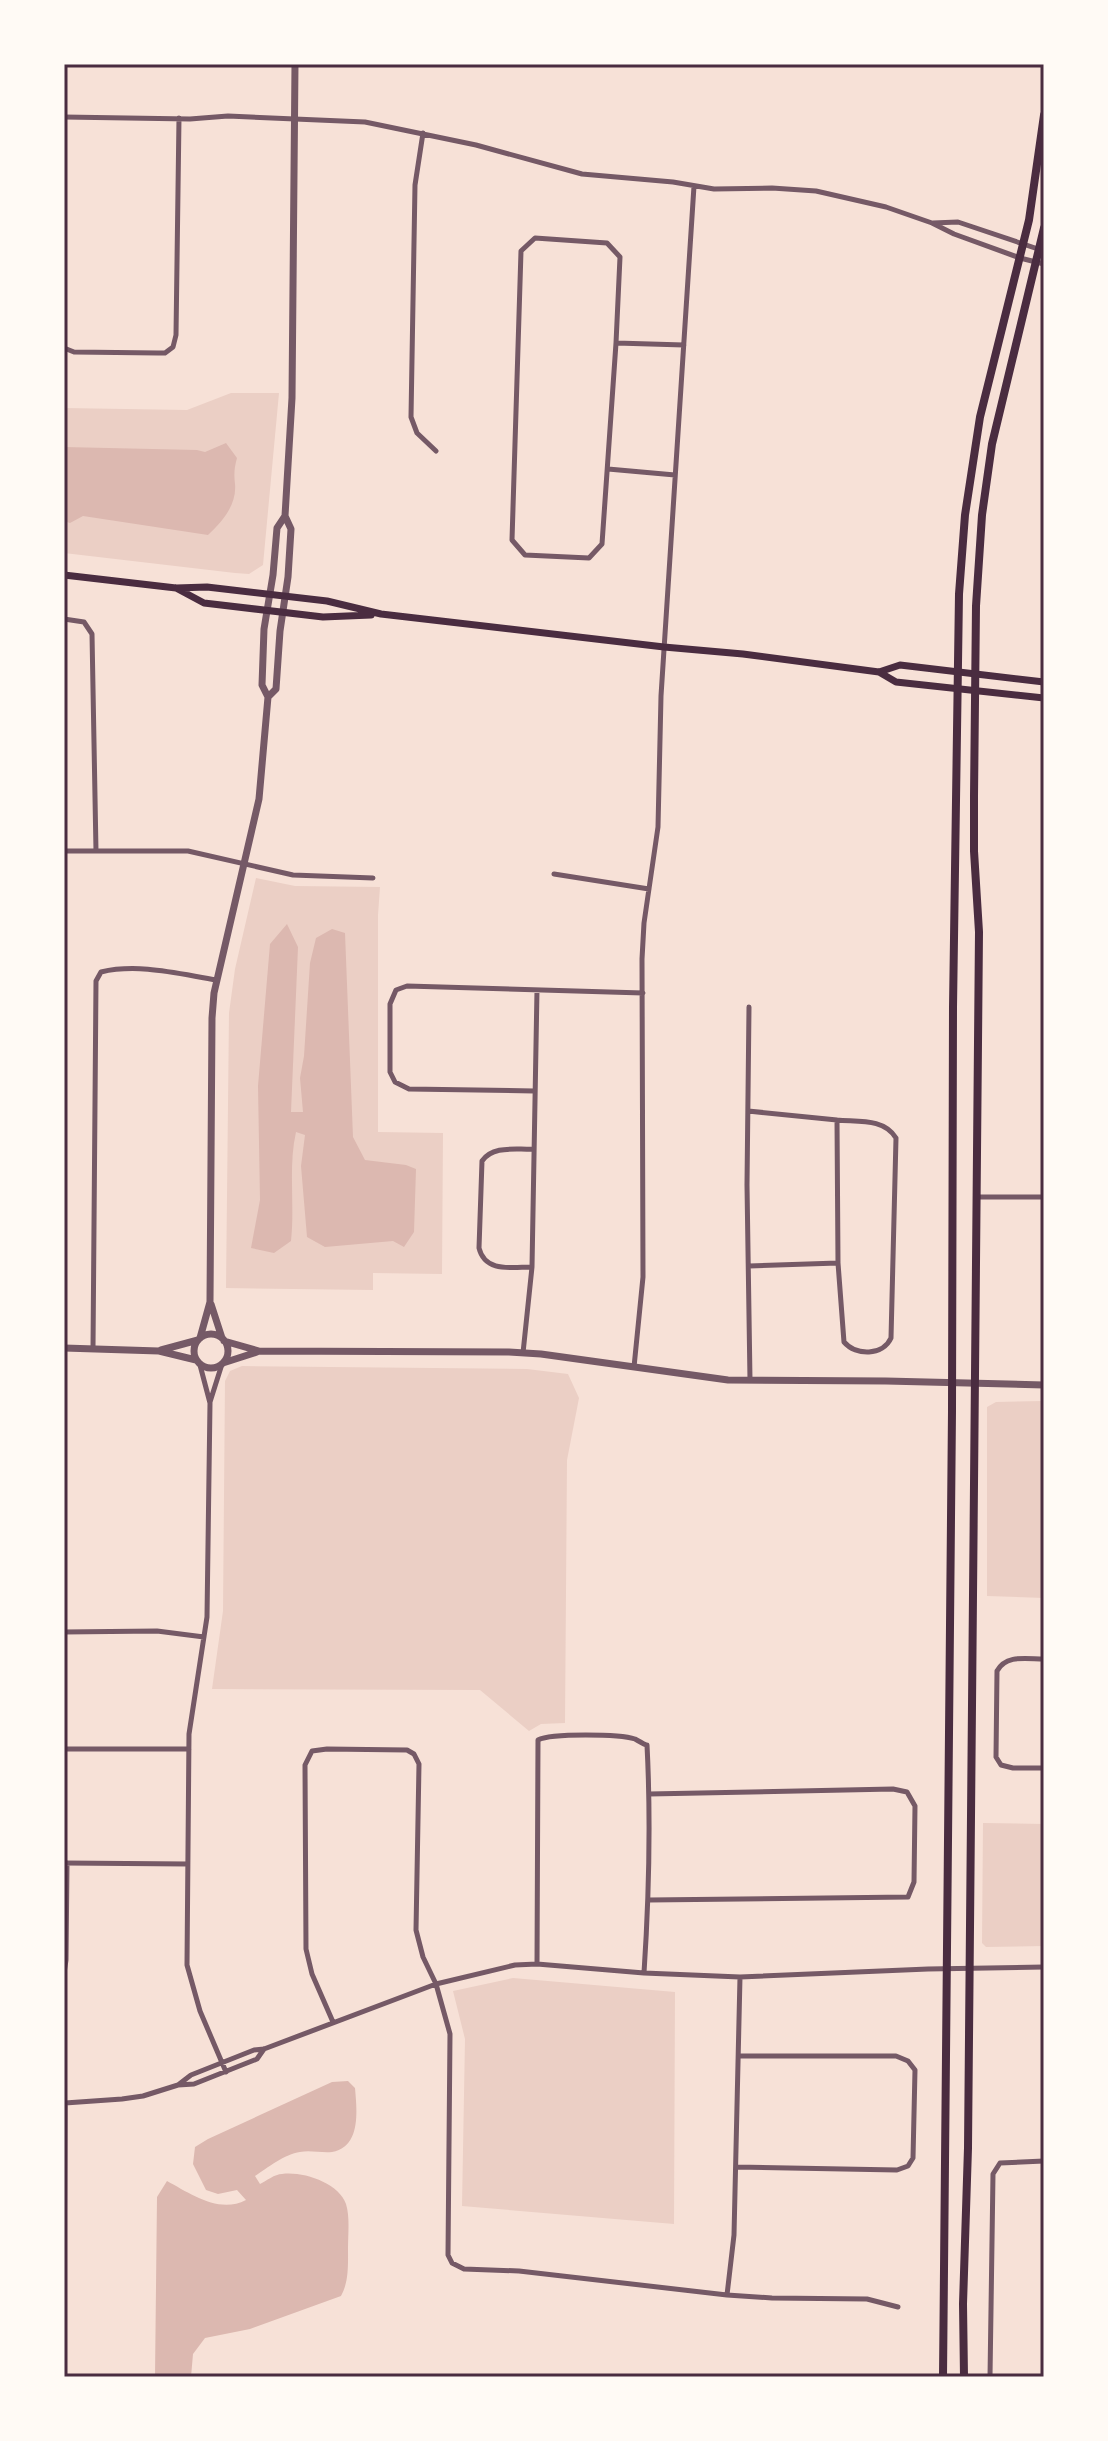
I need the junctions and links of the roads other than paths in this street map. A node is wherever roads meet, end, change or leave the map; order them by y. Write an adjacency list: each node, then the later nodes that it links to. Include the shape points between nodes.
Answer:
1 (295, 64): 5 (street)
2 (1044, 115): 10 (main road)
3 (64, 117): 4 (street)
4 (179, 118): 5 (street); 16 (street, via 173,347 165,353)
5 (295, 119): 6 (street, via 365,122); 20 (street, via 292,398)
6 (423, 133): 7 (street, via 582,174); 17 (street, via 415,185 411,417 417,433)
7 (694, 186): 8 (street, via 816,191); 15 (street)
8 (932, 223): 10 (street, via 958,222); 12 (street)
9 (1044, 228): 11 (main road)
10 (1023, 244): 11 (street); 12 (main road)
11 (1042, 250): 13 (main road)
12 (1020, 258): 13 (street); 31 (main road, via 968,488)
13 (1040, 263): 32 (main road, via 988,466)
14 (616, 343): 15 (street); 18 (street); 18 (street, via 620,257 607,243 535,238 521,251 512,540 525,555 589,558 602,544)
15 (684, 345): 19 (street)
16 (64, 348)
17 (436, 451)
18 (608, 469): 19 (street)
19 (675, 475): 29 (street)
20 (285, 516): 23 (street, via 277,528); 24 (street, via 291,529)
21 (64, 575): 22 (main road)
22 (176, 588): 23 (main road); 25 (main road, via 204,603)
23 (270, 594): 24 (main road); 25 (street)
24 (285, 596): 26 (street); 27 (main road)
25 (268, 611): 26 (main road); 36 (street, via 262,685)
26 (283, 613): 27 (main road); 36 (street, via 276,689)
27 (381, 614): 29 (main road)
28 (64, 619): 39 (street, via 84,622 92,634)
29 (664, 647): 30 (main road); 43 (street, via 658,827)
30 (879, 672): 31 (main road, via 900,665); 34 (main road, via 896,682)
31 (958, 672): 32 (main road); 34 (main road)
32 (976, 674): 33 (main road); 35 (main road)
33 (1044, 682)
34 (958, 688): 35 (main road); 69 (main road)
35 (976, 691): 37 (main road); 52 (main road)
36 (268, 697): 40 (street, via 263,772)
37 (1044, 698)
38 (64, 851): 39 (street)
39 (96, 851): 40 (street, via 188,851)
40 (244, 863): 42 (street, via 293,875); 44 (street)
41 (554, 874): 43 (street)
42 (373, 878)
43 (649, 889): 46 (street)
44 (217, 980): 57 (street, via 212,1018); 61 (street, via 123,970 101,972 96,981)
45 (537, 990): 46 (street); 48 (street); 48 (street, via 407,986 396,990 390,1004 390,1072 401,1086)
46 (643, 993): 67 (street, via 643,1277)
47 (749, 1007): 49 (street)
48 (534, 1091): 51 (street)
49 (748, 1111): 50 (street); 55 (street)
50 (837, 1120): 54 (street); 54 (street, via 881,1124 896,1138 891,1338 883,1349 858,1351 844,1342)
51 (533, 1149): 56 (street); 56 (street, via 495,1150 485,1156 479,1248 491,1266)
52 (976, 1197): 53 (street); 70 (main road)
53 (1044, 1197)
54 (838, 1263): 55 (street)
55 (749, 1266): 68 (street)
56 (532, 1267): 64 (street)
57 (210, 1302): 58 (street); 59 (street)
58 (199, 1339): 59 (street, via 211,1335); 62 (street); 65 (street, via 194,1349)
59 (223, 1340): 63 (street); 66 (street, via 227,1353)
60 (64, 1348): 61 (street)
61 (93, 1349): 62 (street)
62 (159, 1351): 65 (street)
63 (259, 1351): 64 (street); 66 (street)
64 (523, 1353): 67 (street)
65 (198, 1362): 66 (street, via 212,1368); 72 (street)
66 (222, 1363): 72 (street)
67 (634, 1367): 68 (street)
68 (750, 1381): 69 (street)
69 (952, 1382): 70 (street); 85 (main road)
70 (975, 1383): 71 (street); 86 (main road)
71 (1044, 1385)
72 (210, 1403): 74 (street)
73 (64, 1632): 74 (street, via 157,1631)
74 (204, 1637): 77 (street)
75 (1044, 1659): 78 (street, via 1010,1659 997,1671 996,1757 1001,1765 1013,1768)
76 (64, 1749): 77 (street)
77 (189, 1749): 81 (street)
78 (1044, 1768)
79 (649, 1794): 82 (street); 82 (street, via 893,1789 907,1792 915,1806 914,1882 908,1897); 83 (street, via 647,1745 636,1739 553,1735 538,1740)
80 (66, 1863): 81 (street); 87 (street)
81 (188, 1864): 94 (street, via 187,1965)
82 (649, 1900): 88 (street)
83 (537, 1964): 88 (street); 90 (street, via 486,1970)
84 (1044, 1967): 86 (street)
85 (947, 1969): 86 (street); 89 (street); 103 (main road)
86 (969, 1969): 104 (main road)
87 (64, 1973)
88 (644, 1973): 89 (street)
89 (740, 1977): 93 (street)
90 (436, 1984): 91 (street); 91 (street, via 416,1930 419,1764 414,1754 312,1751 305,1765 306,1941 312,1974); 100 (street, via 450,2034 452,2263 464,2269)
91 (333, 2022): 92 (street)
92 (264, 2049): 94 (street); 95 (street, via 257,2059)
93 (740, 2056): 99 (street); 99 (street, via 896,2056 908,2061 915,2070 913,2158 897,2170)
94 (222, 2062): 95 (street); 96 (street)
95 (226, 2072): 96 (street)
96 (178, 2085): 97 (street, via 143,2096)
97 (65, 2103): 102 (street)
98 (1044, 2161): 105 (street, via 1000,2163 993,2174)
99 (736, 2167): 100 (street)
100 (727, 2295): 101 (street, via 867,2299)
101 (898, 2307)
102 (64, 2326)
103 (943, 2377)
104 (964, 2377)
105 (990, 2377)

